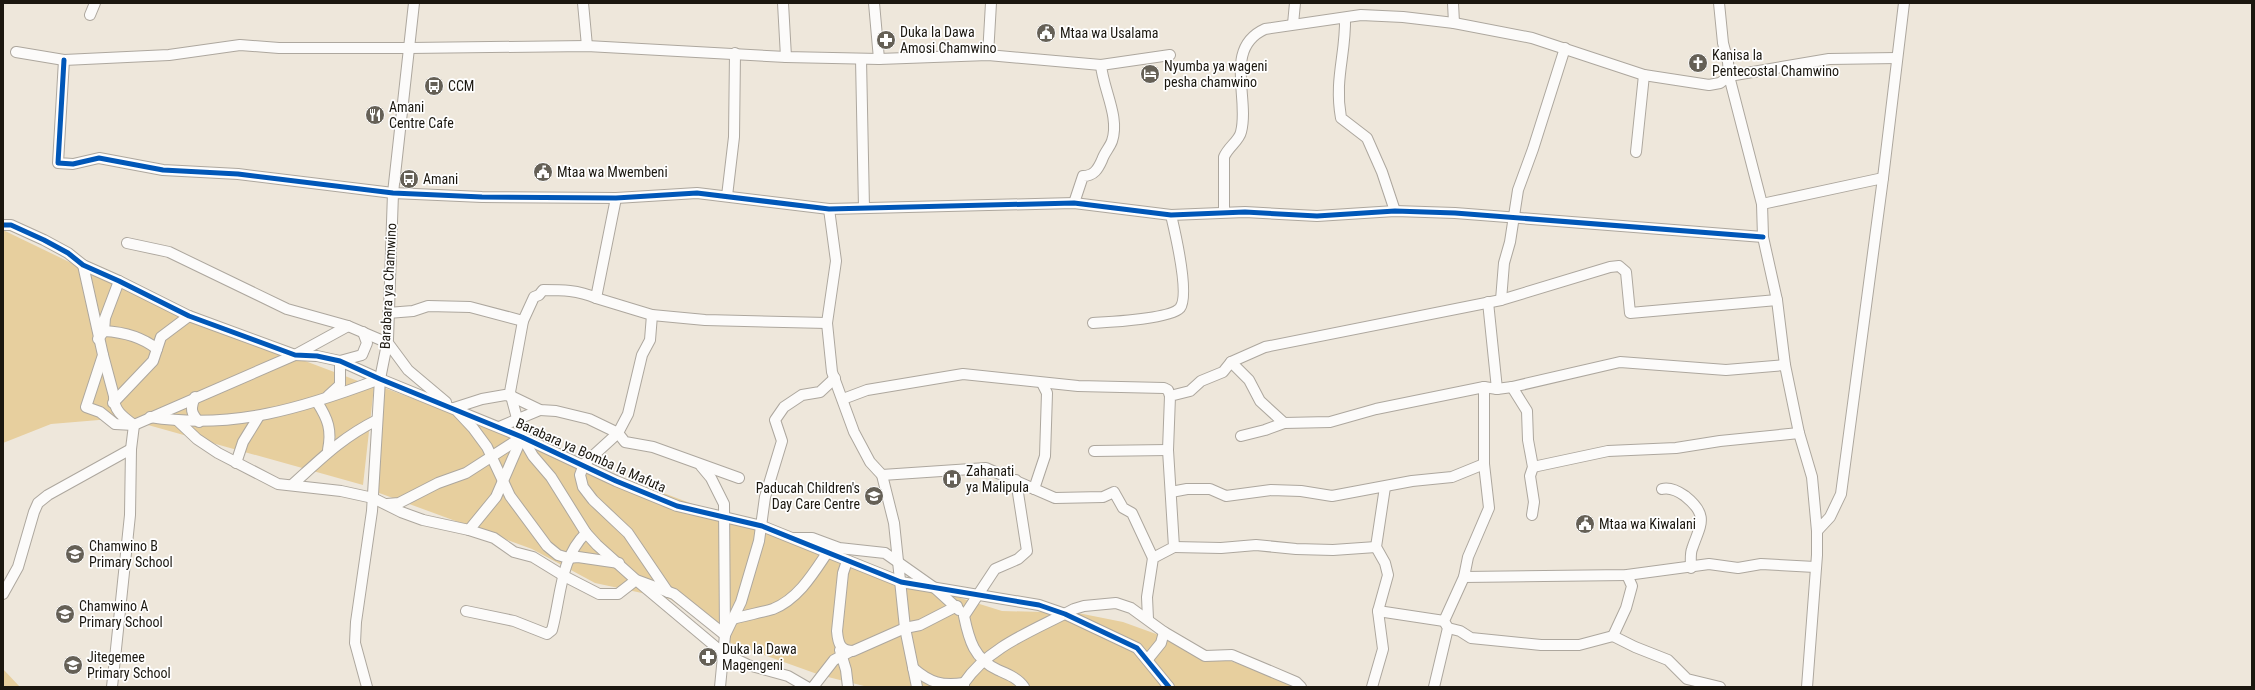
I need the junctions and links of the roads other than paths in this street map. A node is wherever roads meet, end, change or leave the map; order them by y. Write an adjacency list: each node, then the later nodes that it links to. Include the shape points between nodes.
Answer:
1 (95, 3): 11 (street)
2 (414, 3): 16 (street, Barabara ya Chamwino)
3 (583, 3): 15 (street)
4 (783, 3): 22 (street)
5 (874, 3): 25 (street)
6 (991, 3): 20 (street)
7 (1295, 3): 14 (street)
8 (1453, 3): 13 (street)
9 (1719, 3): 29 (street)
10 (1904, 3): 23 (street)
11 (90, 15)
12 (1345, 18): 13 (street, via 1368,15); 14 (street); 39 (street, via 1337,98 1341,118 1367,138)
13 (1454, 23): 17 (street, via 1532,38)
14 (1293, 24): 40 (street, via 1266,29 1253,36 1247,44 1239,72 1244,106 1241,134 1224,157)
15 (587, 46): 16 (street); 19 (street)
16 (410, 48): 26 (street, via 279,48 240,45 170,55); 32 (street, Barabara ya Chamwino)
17 (1565, 48): 28 (street); 42 (street, via 1518,190)
18 (16, 52): 26 (street)
19 (736, 53): 22 (street); 33 (street, via 734,137)
20 (988, 55): 25 (street); 27 (street)
21 (1170, 55): 27 (street)
22 (786, 57): 24 (street)
23 (1897, 58): 29 (street, via 1829,59); 31 (street)
24 (861, 59): 25 (street); 37 (street)
25 (879, 59)
26 (64, 60): 32 (street, via 58,163 74,164 99,158 163,170 238,174)
27 (1101, 65): 35 (street, via 1102,80 1112,112 1112,142 1098,170 1089,176 1083,176)
28 (1644, 75): 29 (street, via 1709,85); 30 (street)
29 (1729, 76): 36 (street)
30 (1636, 152)
31 (1883, 178): 36 (street); 120 (street, via 1841,494 1830,517)
32 (393, 194): 34 (street); 52 (street, Barabara ya Chamwino)
33 (727, 196): 34 (street, via 697,193); 38 (street)
34 (616, 198): 48 (street)
35 (1074, 203): 37 (street); 41 (street)
36 (1762, 204): 44 (street)
37 (864, 208): 38 (street)
38 (829, 209): 56 (street, via 836,261)
39 (1395, 211): 40 (street, via 1317,216); 42 (street, via 1486,214)
40 (1224, 212): 41 (street)
41 (1171, 215): 57 (street, via 1181,258 1183,303 1178,310 1147,318)
42 (1513, 218): 44 (street); 49 (street, via 1504,263)
43 (3, 225): 46 (street, Barabara ya Bomba la Mafuta, via 12,225 44,240 68,253)
44 (1763, 238): 50 (street)
45 (127, 243): 58 (street, via 169,252 286,309)
46 (83, 265): 47 (street, Barabara ya Bomba la Mafuta); 60 (street)
47 (119, 281): 54 (street, Barabara ya Bomba la Mafuta); 60 (street)
48 (596, 298): 53 (street); 55 (street, via 563,289 543,290 534,297)
49 (1502, 300): 50 (street, via 1618,266 1626,272 1630,313); 51 (street)
50 (1777, 300): 67 (street)
51 (1488, 302): 66 (street, via 1265,347); 73 (street)
52 (388, 312): 55 (street, via 414,311 428,306 470,307); 61 (street, Barabara ya Chamwino)
53 (652, 315): 56 (street, via 704,320); 91 (street, via 650,340 642,355 628,414)
54 (189, 316): 62 (street, via 162,337); 64 (street, Barabara ya Bomba la Mafuta)
55 (523, 321): 74 (street)
56 (827, 323): 68 (street)
57 (1093, 323)
58 (348, 326): 59 (street); 64 (street)
59 (363, 332): 61 (street); 65 (street, via 367,343 362,355)
60 (101, 335): 62 (street, via 119,332 146,340); 63 (street)
61 (388, 343): 69 (street, Barabara ya Chamwino); 80 (street, via 408,370)
62 (157, 349): 79 (street, via 153,361)
63 (103, 355): 79 (street, via 114,396); 89 (street, via 86,407 100,412 115,424)
64 (295, 355): 65 (street, Barabara ya Bomba la Mafuta); 76 (street)
65 (340, 361): 69 (street, Barabara ya Bomba la Mafuta); 78 (street, via 340,385)
66 (1231, 362): 75 (street, via 1223,372 1201,381 1190,391); 88 (street, via 1249,380 1260,401)
67 (1785, 365): 72 (street, via 1726,370 1620,362); 92 (street)
68 (834, 378): 77 (street); 118 (street, via 820,392 802,395 784,407 775,420 782,441 765,496)
69 (380, 379): 78 (street); 80 (street, Barabara ya Bomba la Mafuta); 84 (street, Barabara ya Chamwino)
70 (1042, 383): 75 (street, via 1164,388); 77 (street, via 963,374 867,390); 111 (street, via 1047,393 1045,456)
71 (1484, 387): 73 (street); 88 (street, via 1376,409 1330,422); 102 (street)
72 (1512, 387): 73 (street); 104 (street, via 1527,411 1528,440)
73 (1497, 389)
74 (511, 396): 80 (street, via 482,399); 81 (street); 85 (street)
75 (1170, 396): 97 (street)
76 (195, 397): 83 (street); 87 (street, via 191,407 192,414)
77 (843, 399): 105 (street, via 854,432 870,462)
78 (321, 401): 82 (street); 96 (street, via 331,436)
79 (113, 403): 89 (street, via 119,414)
80 (454, 408): 90 (street, Barabara ya Bomba la Mafuta); 99 (street, via 473,428)
81 (540, 410): 85 (street); 91 (street, via 589,419)
82 (259, 416): 87 (street); 100 (street, via 243,442)
83 (149, 417): 86 (street); 89 (street)
84 (377, 420): 96 (street); 114 (street, Barabara ya Chamwino)
85 (517, 420): 90 (street); 94 (street)
86 (178, 421): 87 (street); 100 (street, via 197,439)
87 (199, 422)
88 (1284, 423): 93 (street)
89 (134, 425): 95 (street)
90 (499, 427): 94 (street, Barabara ya Bomba la Mafuta)
91 (618, 433): 101 (street); 103 (street, via 625,442 653,447)
92 (1799, 433): 104 (street, via 1676,448 1608,451); 120 (street, via 1812,477)
93 (1241, 436)
94 (522, 437): 99 (street); 101 (street, Barabara ya Bomba la Mafuta); 108 (street); 121 (street)
95 (131, 449): 140 (street, via 38,503 18,567); 162 (street, via 130,516)
96 (328, 450): 109 (street)
97 (1168, 450): 98 (street); 113 (street)
98 (1094, 451)
99 (492, 457): 108 (street); 115 (street, via 466,473 438,483 399,503)
100 (236, 463): 109 (street, via 278,484)
101 (584, 464): 117 (street, Barabara ya Bomba la Mafuta, via 616,481 677,506); 139 (street, via 580,475 583,487 628,533)
102 (1484, 464): 110 (street, via 1452,477); 135 (street, via 1489,508 1468,557)
103 (701, 466): 106 (street); 117 (street, via 720,494 724,504)
104 (1533, 467): 116 (street, via 1530,476 1534,502)
105 (882, 475): 107 (street, via 986,468); 129 (street, via 894,523)
106 (739, 478)
107 (1016, 480): 111 (street); 141 (street, via 1027,551 1018,559 996,569)
108 (502, 482): 119 (street, via 496,497); 126 (street, via 547,546 558,555)
109 (292, 485): 114 (street)
110 (1385, 487): 113 (street, via 1332,496 1271,490 1226,496 1210,489); 124 (street)
111 (1034, 489): 127 (street, via 1055,498 1103,496 1114,492 1124,508 1132,513)
112 (1662, 489): 132 (street, via 1671,489 1683,495 1702,519 1691,552)
113 (1171, 492): 123 (street)
114 (373, 498): 115 (street); 163 (street, Barabara ya Chamwino, via 355,643)
115 (386, 504): 119 (street, via 423,520)
116 (1532, 515)
117 (724, 517): 118 (street, Barabara ya Bomba la Mafuta); 152 (street)
118 (762, 526): 122 (street, Barabara ya Bomba la Mafuta); 147 (street, via 746,590)
119 (470, 530): 134 (street, via 494,538 514,552 533,557)
120 (1817, 530): 131 (street)
121 (586, 533): 126 (street, via 575,543); 130 (street)
122 (789, 538): 125 (street, Barabara ya Bomba la Mafuta); 129 (street, via 812,538 839,548 886,553)
123 (1174, 547): 124 (street, via 1221,548 1256,545 1326,550); 127 (street)
124 (1376, 547): 144 (street, via 1388,575)
125 (827, 553): 128 (street, Barabara ya Bomba la Mafuta); 147 (street, via 808,580 788,600 773,608)
126 (568, 558): 130 (street); 134 (street)
127 (1153, 558): 148 (street, via 1147,597)
128 (847, 561): 137 (street, Barabara ya Bomba la Mafuta); 154 (street, via 843,573)
129 (899, 561): 137 (street); 138 (street)
130 (619, 563): 136 (street)
131 (1815, 567): 132 (street, via 1761,564 1738,568 1709,564); 175 (street)
132 (1691, 568): 133 (street)
133 (1627, 575): 135 (street); 153 (street, via 1632,586 1626,608)
134 (564, 576): 136 (street, via 599,594 618,594); 143 (street, via 552,630 547,634 514,621)
135 (1464, 577): 149 (street)
136 (636, 580): 139 (street); 156 (street)
137 (901, 582): 138 (street, Barabara ya Bomba la Mafuta); 150 (street)
138 (936, 589): 141 (street, Barabara ya Bomba la Mafuta); 142 (street)
139 (668, 592): 152 (street)
140 (3, 594)
141 (978, 596): 145 (street, Barabara ya Bomba la Mafuta, via 1039,605); 146 (street)
142 (957, 606): 146 (street); 150 (street, via 920,625)
143 (466, 611)
144 (1378, 611): 149 (street); 172 (street, via 1383,649)
145 (1065, 614): 148 (street, via 1084,606 1116,603 1131,608); 158 (street, Barabara ya Bomba la Mafuta, via 1137,648); 159 (street, via 999,649)
146 (964, 616): 159 (street, via 969,638 976,654)
147 (733, 619): 152 (street)
148 (1148, 619): 151 (street)
149 (1446, 624): 153 (street, via 1471,638 1541,645 1579,645); 173 (street)
150 (906, 628): 155 (street); 160 (street)
151 (1164, 632): 158 (street, via 1161,643); 171 (street, via 1205,656 1232,655 1296,682)
152 (725, 635): 156 (street)
153 (1613, 636): 174 (street, via 1668,660 1687,679)
154 (838, 641): 155 (street, via 842,649); 157 (street)
155 (853, 651): 157 (street)
156 (723, 653): 164 (street); 165 (street, via 748,665 788,676)
157 (841, 655): 166 (street); 167 (street)
158 (1148, 659): 170 (street, Barabara ya Bomba la Mafuta)
159 (983, 661): 161 (street, via 973,669); 169 (street, via 1009,674)
160 (913, 668): 161 (street, via 931,681 946,685); 168 (street)
161 (964, 685)
162 (112, 687)
163 (366, 687)
164 (720, 687)
165 (807, 687)
166 (813, 687)
167 (848, 687)
168 (917, 687)
169 (1024, 687)
170 (1169, 687)
171 (1301, 687)
172 (1372, 687)
173 (1434, 687)
174 (1720, 687)
175 (1807, 687)

